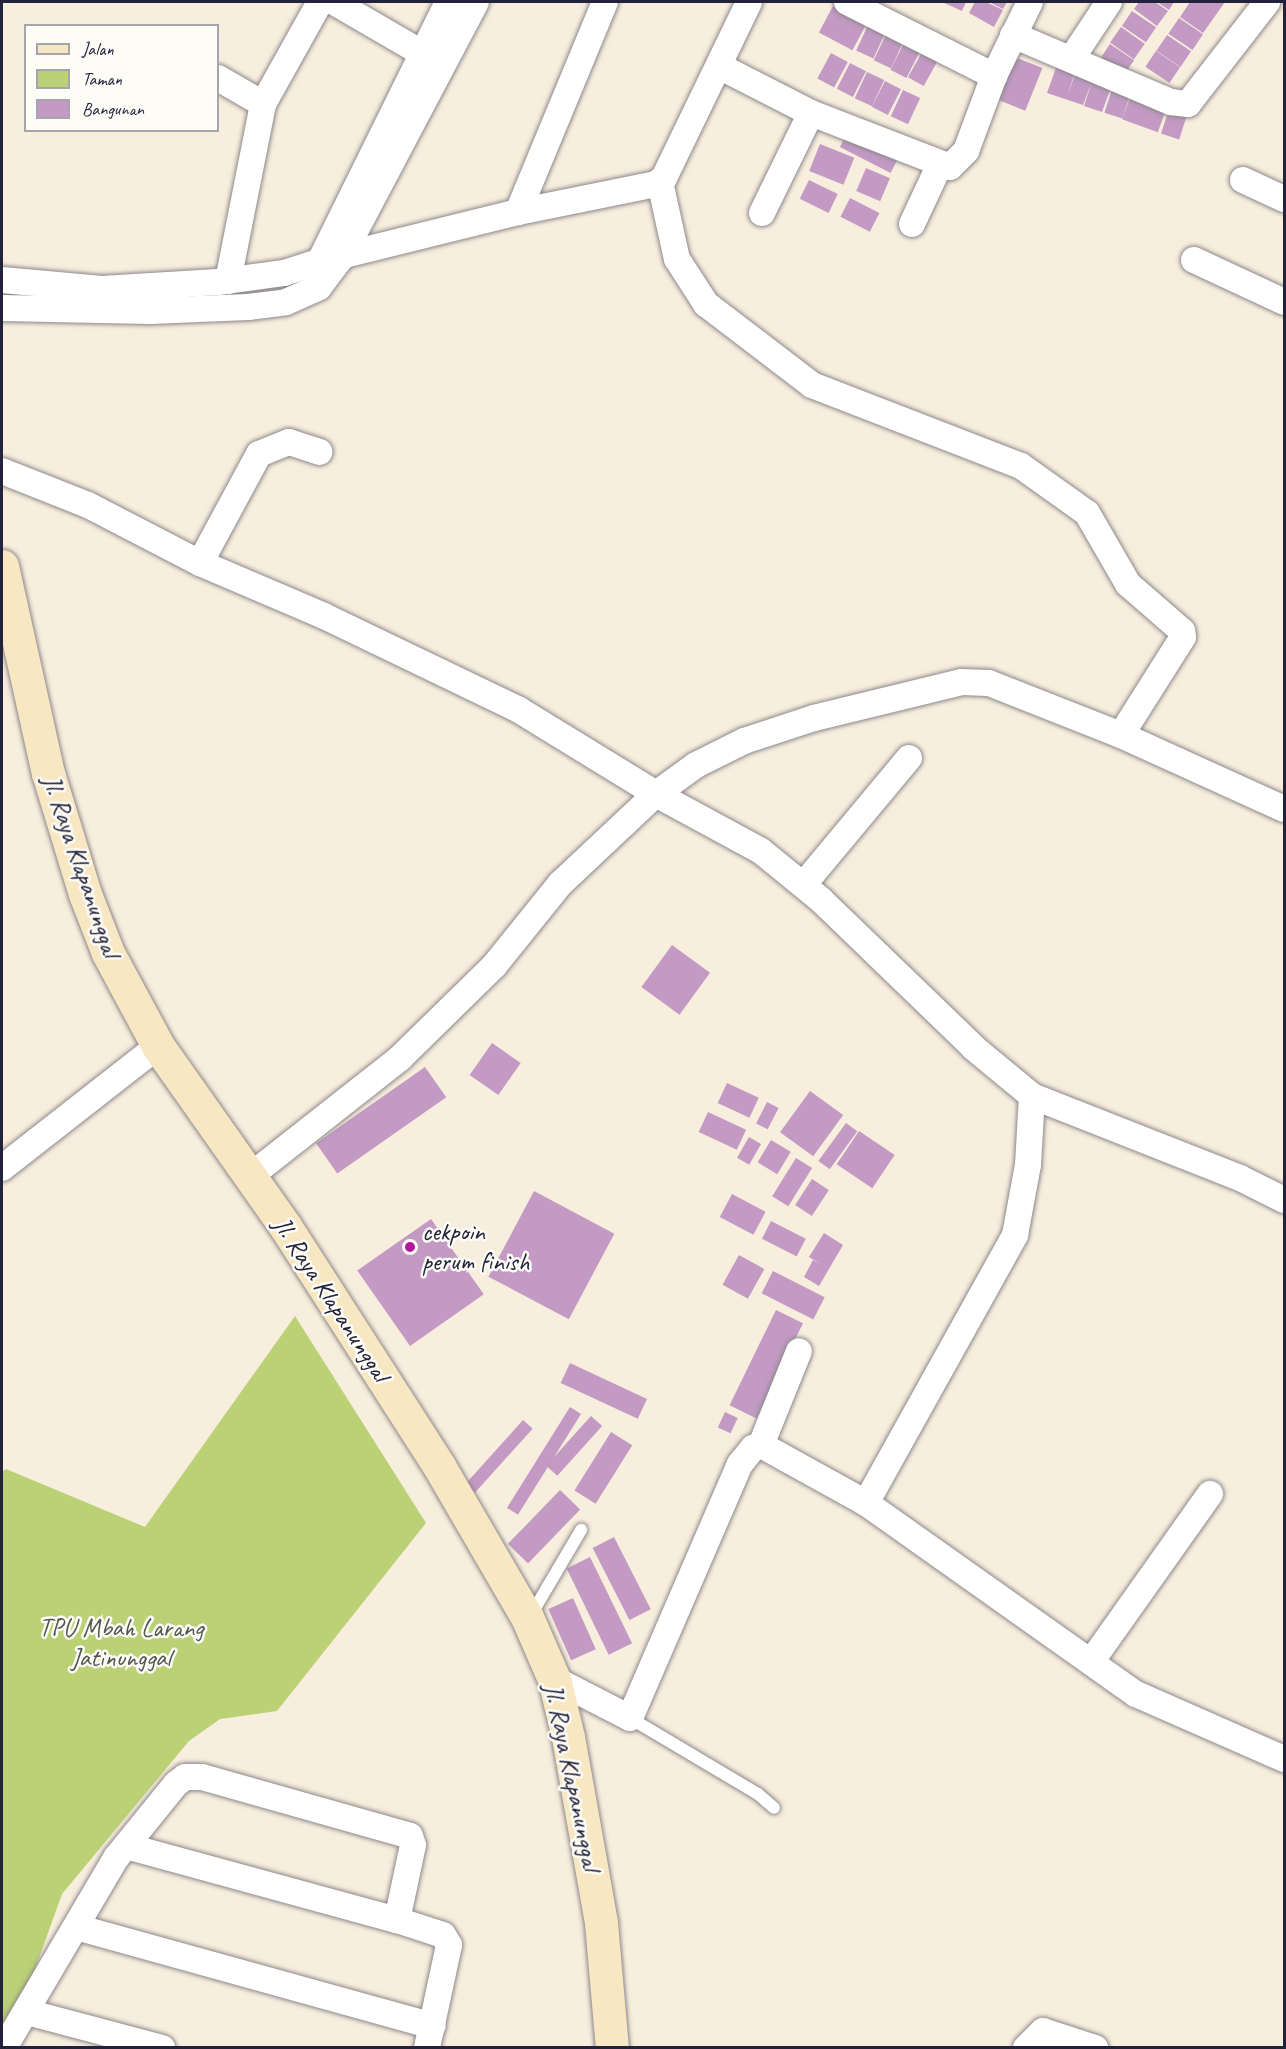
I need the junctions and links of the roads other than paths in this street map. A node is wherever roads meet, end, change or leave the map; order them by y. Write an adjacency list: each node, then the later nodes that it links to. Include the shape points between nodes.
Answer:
1 (320, 2): 17 (street)
2 (334, 2): 12 (street)
3 (448, 2): 12 (street)
4 (476, 2): 26 (street)
5 (605, 2): 23 (street)
6 (747, 2): 14 (street)
7 (847, 2): 15 (street)
8 (1030, 2): 11 (street)
9 (1109, 2): 13 (street)
10 (1267, 2): 13 (street, via 1188,104 1171,102)
11 (1013, 35): 13 (street); 15 (street)
12 (422, 53): 26 (street)
13 (1072, 58)
14 (719, 66): 18 (street); 21 (street)
15 (994, 75): 19 (street, via 966,151 953,166)
16 (219, 79): 17 (street)
17 (263, 104): 29 (street)
18 (811, 113): 19 (street); 24 (street)
19 (939, 166): 25 (street)
20 (1243, 180): 22 (street)
21 (660, 182): 23 (street); 36 (street, via 677,259 706,304 812,385 1021,466 1087,513 1128,584 1182,631 1183,637)
22 (1284, 199)
23 (518, 212): 26 (street)
24 (762, 213)
25 (912, 224)
26 (330, 260): 29 (street, via 305,269); 31 (street, via 319,287 286,302 150,311)
27 (1194, 260): 30 (street)
28 (2, 280): 29 (street, via 102,289)
29 (228, 281)
30 (1284, 302)
31 (2, 308)
32 (319, 452): 34 (street, via 289,442 259,454)
33 (2, 471): 34 (street, via 88,505)
34 (200, 563): 38 (street, via 324,616 519,710)
35 (2, 566): 41 (street, Jl. Raya Klapanunggal, via 48,773 85,894 108,953)
36 (1121, 735): 38 (street, via 1010,688 962,682 814,718 744,741 696,765); 39 (street)
37 (909, 758): 40 (street)
38 (656, 794): 40 (street, via 761,851); 44 (street, via 560,884 494,966 400,1059)
39 (1284, 809)
40 (804, 884): 42 (street, via 974,1048)
41 (158, 1046): 43 (street); 44 (street, Jl. Raya Klapanunggal)
42 (1032, 1096): 45 (street, via 1194,1159); 49 (street, via 1028,1165 1015,1235)
43 (2, 1168)
44 (249, 1177): 51 (street, Jl. Raya Klapanunggal, via 320,1279 439,1466)
45 (1284, 1200)
46 (798, 1351): 47 (street)
47 (761, 1445): 49 (street); 54 (street, via 753,1448 740,1464)
48 (1210, 1494): 52 (street)
49 (866, 1503): 52 (street)
50 (581, 1530): 51 (lane)
51 (527, 1617): 53 (street, Jl. Raya Klapanunggal)
52 (1091, 1662): 55 (street, via 1136,1694)
53 (554, 1679): 54 (street); 64 (street, Jl. Raya Klapanunggal, via 601,1923)
54 (630, 1718): 56 (lane, via 758,1794)
55 (1284, 1760)
56 (774, 1808)
57 (126, 1846): 58 (street); 58 (street, via 185,1777 202,1777 375,1823 412,1840); 59 (street)
58 (397, 1920): 61 (street, via 447,1938)
59 (76, 1927): 60 (street); 61 (street)
60 (27, 2012): 62 (street); 63 (street)
61 (430, 2037)
62 (4, 2048)
63 (162, 2048)
64 (612, 2048)
65 (1026, 2048): 66 (street, via 1043,2031)
66 (1095, 2048)

